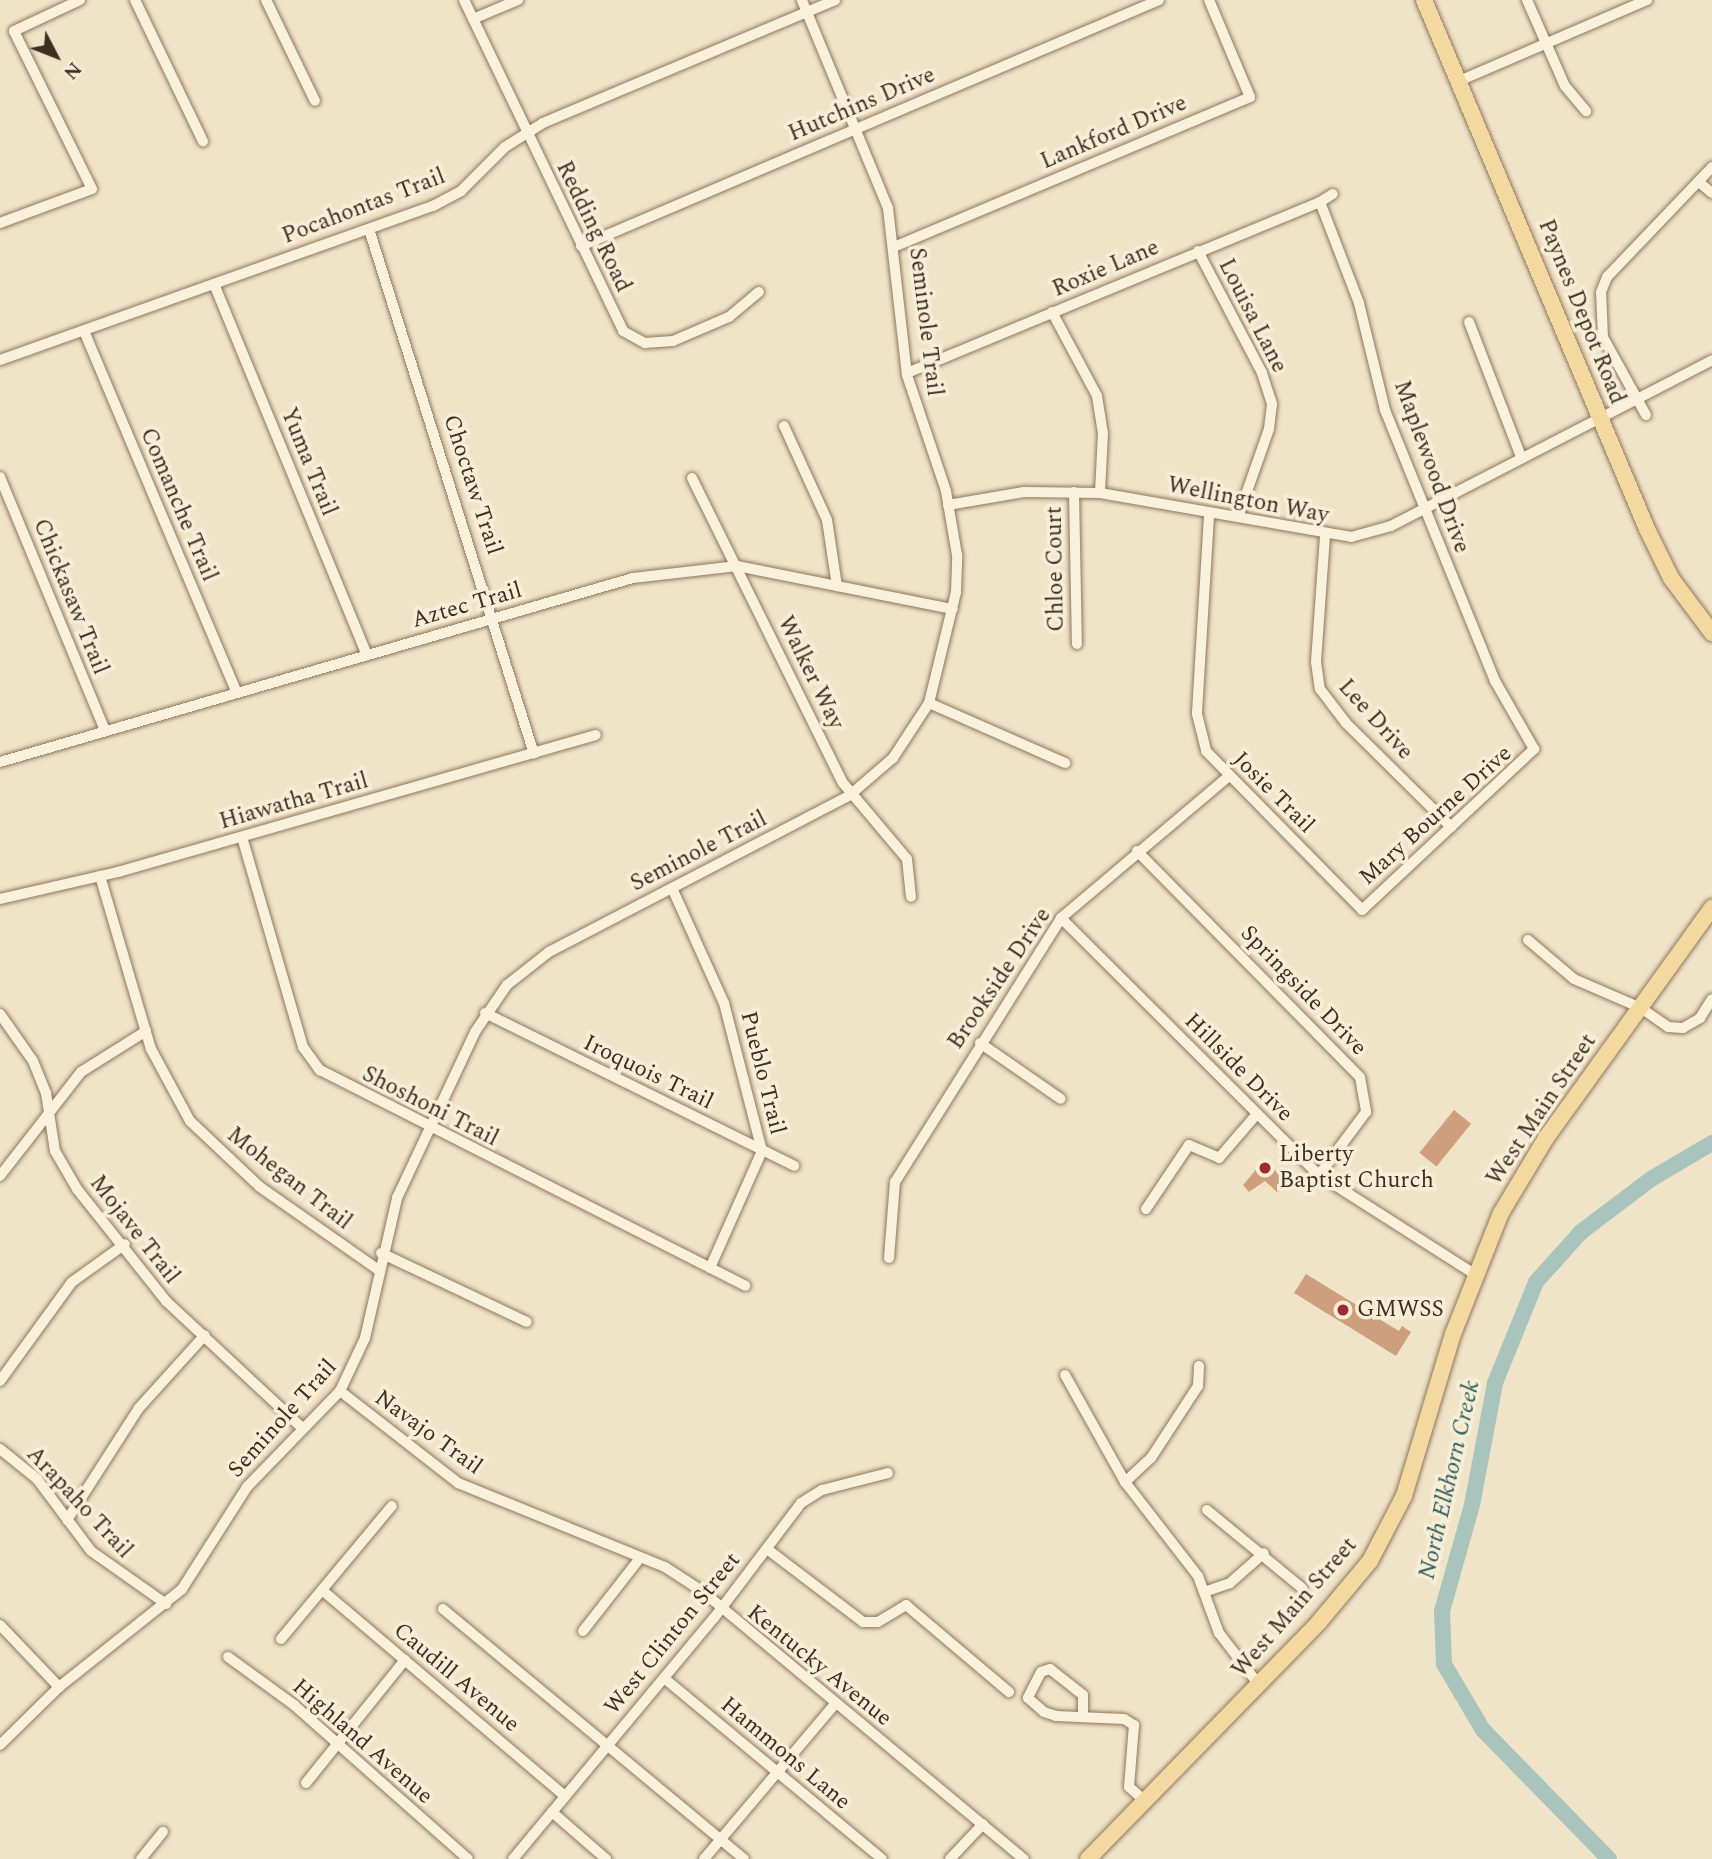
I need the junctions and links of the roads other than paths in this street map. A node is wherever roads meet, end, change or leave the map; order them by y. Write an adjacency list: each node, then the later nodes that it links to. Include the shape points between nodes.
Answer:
1 (80, 0): 27 (street, via 15,31 92,189)
2 (135, 0): 21 (street)
3 (266, 0): 17 (street)
4 (464, 0): 14 (street, Redding Road)
5 (518, 0): 14 (street)
6 (802, 0): 13 (street, Seminole Trail)
7 (835, 0): 13 (street, Pocahontas Trail)
8 (1159, 0): 19 (street, Hutchins Drive)
9 (1209, 0): 30 (street, Lankford Drive, via 1250,97)
10 (1424, 0): 16 (main road, Paynes Depot Road)
11 (1527, 0): 15 (street)
12 (1647, 0): 15 (street)
13 (808, 11): 19 (street, Seminole Trail); 20 (street, Pocahontas Trail)
14 (473, 19): 20 (street, Redding Road)
15 (1548, 47): 16 (street); 18 (street, via 1565,86)
16 (1459, 81): 42 (main road, Paynes Depot Road)
17 (315, 101)
18 (1586, 111)
19 (856, 128): 29 (street, Hutchins Drive); 30 (street, Seminole Trail, via 888,208)
20 (526, 133): 28 (street, Pocahontas Trail, via 452,197); 29 (street, Redding Road)
21 (203, 141)
22 (1712, 167): 23 (street)
23 (1700, 183): 24 (street); 40 (street, via 1607,277 1601,292 1603,337)
24 (1712, 193)
25 (1333, 194): 26 (street)
26 (1320, 202): 31 (street, Roxie Lane); 50 (street, Maplewood Drive, via 1359,303 1385,410)
27 (0, 223)
28 (369, 229): 32 (street, Pocahontas Trail); 57 (street, Choctaw Trail)
29 (581, 246): 33 (street, Redding Road, via 623,331 645,343 673,341 729,317)
30 (896, 246): 39 (street, Seminole Trail)
31 (1198, 251): 34 (street, Roxie Lane); 52 (street, Louisa Lane, via 1262,373 1272,404 1269,429)
32 (214, 284): 36 (street, Pocahontas Trail); 60 (street, Yuma Trail)
33 (759, 292)
34 (1052, 312): 39 (street, Roxie Lane); 48 (street, via 1097,396 1103,433)
35 (1469, 321): 44 (street)
36 (84, 331): 37 (street, Pocahontas Trail); 61 (street, Comanche Trail)
37 (0, 360)
38 (1712, 360): 40 (street, Wellington Way)
39 (907, 373): 49 (street, Seminole Trail)
40 (1636, 399): 41 (street); 42 (street, Wellington Way)
41 (1646, 415)
42 (1599, 417): 44 (street, Wellington Way); 58 (main road, Paynes Depot Road, via 1671,578)
43 (784, 426): 55 (street, via 827,520)
44 (1520, 454): 50 (street, Wellington Way)
45 (0, 477): 63 (street, Chickasaw Trail)
46 (692, 478): 54 (street, Walker Way)
47 (1074, 492): 48 (street, Wellington Way); 49 (street, Wellington Way, via 1024,492); 59 (street, Chloe Court)
48 (1100, 493): 51 (street, Wellington Way)
49 (948, 505): 56 (street, Seminole Trail, via 957,555)
50 (1422, 507): 53 (street, Wellington Way, via 1391,526 1351,537); 65 (street, Maplewood Drive, via 1495,681)
51 (1209, 516): 52 (street, Wellington Way); 69 (street, Josie Trail, via 1198,714 1206,751)
52 (1238, 517): 53 (street, Wellington Way)
53 (1325, 536): 71 (street, Lee Drive, via 1316,662 1320,689 1346,723)
54 (737, 566): 55 (street, Aztec Trail); 57 (street, Aztec Trail, via 633,578); 70 (street, Walker Way)
55 (837, 586): 56 (street, Aztec Trail)
56 (953, 609): 62 (street, Seminole Trail)
57 (495, 618): 60 (street, Aztec Trail); 66 (street, Choctaw Trail)
58 (1712, 632)
59 (1077, 644)
60 (367, 655): 61 (street, Aztec Trail)
61 (237, 693): 63 (street, Aztec Trail)
62 (929, 703): 68 (street); 70 (street, Seminole Trail, via 893,758)
63 (105, 732): 67 (street, Aztec Trail)
64 (596, 735): 66 (street, Hiawatha Trail)
65 (1534, 749): 71 (street, Mary Bourne Drive)
66 (534, 754): 72 (street, Hiawatha Trail)
67 (0, 762)
68 (1065, 762)
69 (1228, 777): 73 (street, Brookside Drive); 79 (street, Josie Trail)
70 (850, 795): 75 (street, Seminole Trail); 76 (street, Walker Way, via 902,852)
71 (1451, 827): 79 (street, Mary Bourne Drive)
72 (242, 837): 74 (street, Hiawatha Trail); 91 (street, Shoshoni Trail, via 310,1060 330,1077)
73 (1137, 851): 80 (street, Brookside Drive); 94 (street, Springside Drive, via 1360,1077 1366,1112)
74 (100, 876): 77 (street, Hiawatha Trail); 86 (street, Mohegan Trail)
75 (672, 888): 84 (street, Seminole Trail, via 523,968); 92 (street, Pueblo Trail, via 724,1003)
76 (911, 897)
77 (0, 899)
78 (1712, 908): 83 (main road, West Main Street)
79 (1362, 910)
80 (1061, 918): 87 (street, Brookside Drive); 89 (street, Hillside Drive)
81 (1528, 940): 83 (street, via 1574,979)
82 (1712, 999): 83 (street, via 1700,1018 1683,1028 1668,1027)
83 (1641, 1008): 102 (main road, West Main Street, via 1530,1164)
84 (485, 1013): 91 (street, Seminole Trail); 92 (street, Iroquois Trail)
85 (0, 1014): 90 (street, Mojave Trail, via 33,1060)
86 (146, 1031): 90 (street, via 90,1064); 101 (street, Mohegan Trail, via 173,1093 218,1152)
87 (980, 1043): 88 (street); 99 (street, Brookside Drive, via 895,1182)
88 (1061, 1099)
89 (1257, 1114): 94 (street, Hillside Drive); 96 (street, via 1219,1158 1189,1145)
90 (49, 1115): 95 (street); 97 (street, Mojave Trail, via 65,1172)
91 (429, 1129): 98 (street, Seminole Trail, via 397,1198); 100 (street, Shoshoni Trail)
92 (762, 1151): 93 (street, Iroquois Trail); 100 (street, Pueblo Trail)
93 (794, 1166)
94 (1319, 1175): 102 (street, Hillside Drive)
95 (0, 1176)
96 (1146, 1209)
97 (125, 1244): 105 (street, Mojave Trail, via 166,1301); 108 (street, via 72,1282)
98 (381, 1253): 101 (street, Seminole Trail); 104 (street)
99 (889, 1258)
100 (710, 1268): 103 (street, Shoshoni Trail)
101 (377, 1269): 109 (street, Seminole Trail, via 366,1338)
102 (1473, 1273): 133 (main road, West Main Street, via 1391,1527 1356,1580)
103 (745, 1286)
104 (527, 1322)
105 (205, 1335): 110 (street, Mojave Trail, via 243,1378); 116 (street, via 139,1408)
106 (1199, 1366): 113 (street, via 1198,1386 1151,1458)
107 (1065, 1375): 113 (street)
108 (0, 1381)
109 (340, 1391): 110 (street, Seminole Trail); 117 (street, Navajo Trail, via 458,1483)
110 (302, 1427): 124 (street, Seminole Trail, via 247,1487 202,1564)
111 (0, 1449): 116 (street, Arapaho Trail, via 37,1479)
112 (888, 1473): 118 (street, West Clinton Street, via 809,1496)
113 (1125, 1482): 123 (street)
114 (392, 1506): 122 (street)
115 (1207, 1510): 119 (street)
116 (67, 1520): 124 (street, Arapaho Trail, via 112,1570)
117 (574, 1532): 120 (street, Kentucky Avenue)
118 (767, 1549): 126 (street, West Clinton Street); 135 (street, via 863,1622 878,1622 906,1605)
119 (1264, 1553): 121 (street); 123 (street, via 1230,1583)
120 (640, 1558): 126 (street, Kentucky Avenue, via 702,1591); 128 (street)
121 (1302, 1588)
122 (322, 1590): 129 (street); 131 (street, Caudill Avenue)
123 (1207, 1591): 133 (street, via 1219,1633)
124 (166, 1604): 134 (street, Seminole Trail)
125 (443, 1609): 140 (street)
126 (720, 1610): 132 (street, West Clinton Street); 136 (street, Kentucky Avenue)
127 (0, 1625): 134 (street)
128 (583, 1631)
129 (281, 1639)
130 (228, 1657): 139 (street, Highland Avenue, via 294,1705)
131 (405, 1660): 139 (street); 143 (street, Caudill Avenue)
132 (664, 1678): 140 (street, West Clinton Street); 141 (street, Hammons Lane)
133 (1259, 1685): 144 (main road, West Main Street)
134 (60, 1686): 138 (street, Seminole Trail)
135 (1009, 1692)
136 (835, 1704): 141 (street); 146 (street, Kentucky Avenue)
137 (1083, 1717): 137 (street, via 1056,1716 1035,1706 1028,1689 1041,1672 1050,1669 1083,1695); 144 (street, via 1124,1719 1134,1725 1129,1787)
138 (0, 1745)
139 (337, 1746): 142 (street); 151 (street, Highland Avenue)
140 (607, 1746): 143 (street, West Clinton Street); 148 (street)
141 (777, 1772): 148 (street); 156 (street, Hammons Lane)
142 (306, 1783)
143 (565, 1796): 145 (street, West Clinton Street)
144 (1144, 1800): 158 (main road, West Main Street)
145 (552, 1812): 152 (street, West Clinton Street); 153 (street)
146 (983, 1824): 149 (street, Kentucky Avenue); 157 (street)
147 (163, 1832): 150 (street)
148 (720, 1839): 154 (street); 155 (street)
149 (1018, 1857)
150 (141, 1859)
151 (468, 1859)
152 (513, 1859)
153 (606, 1859)
154 (704, 1859)
155 (744, 1859)
156 (882, 1859)
157 (950, 1859)
158 (1088, 1859)

